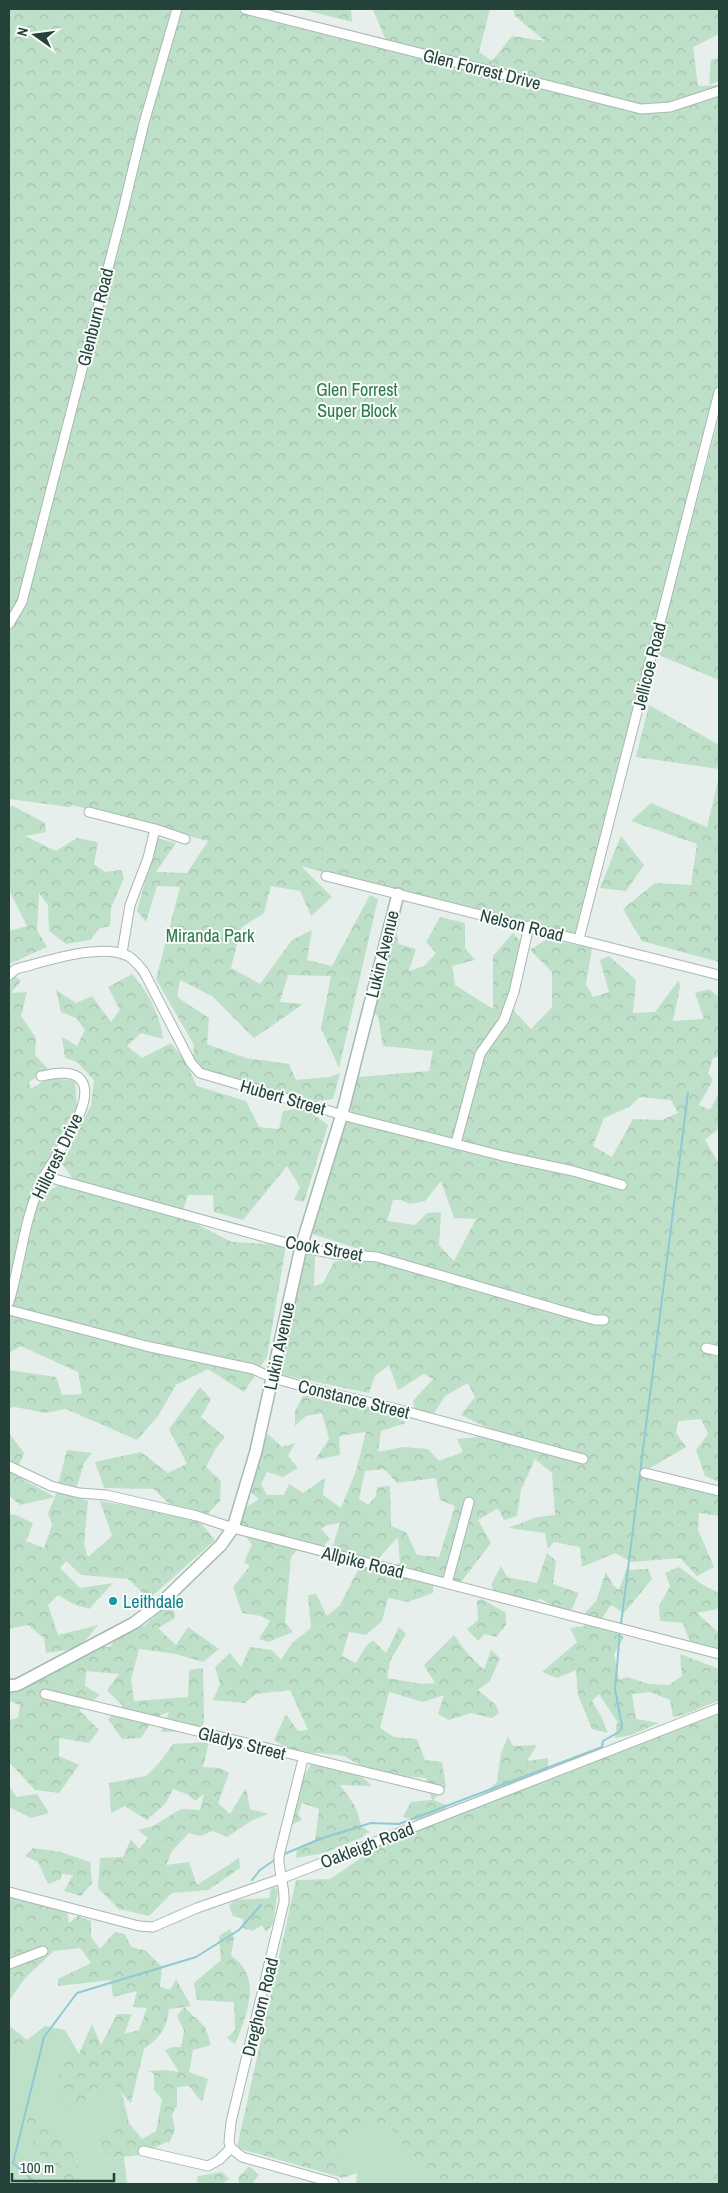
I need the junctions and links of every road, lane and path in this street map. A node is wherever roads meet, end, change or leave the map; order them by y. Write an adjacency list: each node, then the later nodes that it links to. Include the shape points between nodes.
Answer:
1 (178, 9): 5 (street, Glenburn Road, via 144,123 22,602)
2 (245, 9): 3 (street, Glen Forrest Drive, via 641,109 670,107)
3 (719, 91)
4 (719, 392): 12 (street, Jellicoe Road)
5 (9, 624)
6 (89, 812): 7 (street)
7 (155, 829): 8 (street); 13 (street, via 132,899)
8 (185, 839)
9 (326, 876): 10 (street, Nelson Road)
10 (398, 894): 11 (street, Nelson Road); 17 (street, Lukin Avenue)
11 (529, 926): 12 (street, Nelson Road); 18 (street, via 514,992 504,1020 480,1054)
12 (579, 939): 15 (street, Nelson Road)
13 (122, 953): 14 (street, via 76,953 16,969); 17 (street, Hubert Street, via 144,972 191,1063 200,1073)
14 (9, 975)
15 (719, 975)
16 (41, 1076): 19 (street, Hillcrest Drive, via 73,1074 82,1081 85,1092 78,1118)
17 (342, 1114): 18 (street, Hubert Street); 21 (street, Lukin Avenue)
18 (456, 1143): 20 (street, Hubert Street)
19 (44, 1176): 21 (street, Cook Street); 22 (street, Hillcrest Drive, via 34,1199)
20 (622, 1185)
21 (301, 1246): 24 (street, Cook Street, via 334,1254 377,1257); 27 (street, Lukin Avenue)
22 (9, 1302)
23 (9, 1310): 27 (street, Constance Street, via 146,1346 253,1369)
24 (604, 1320)
25 (706, 1348): 26 (street)
26 (719, 1351)
27 (273, 1378): 28 (street, Constance Street); 33 (street, Lukin Avenue, via 256,1452)
28 (583, 1459)
29 (9, 1466): 33 (street, Allpike Road, via 51,1486 197,1516)
30 (645, 1474): 31 (street)
31 (719, 1492)
32 (469, 1502): 34 (street)
33 (233, 1528): 34 (street, Allpike Road); 36 (street, Lukin Avenue, via 215,1552 134,1624 17,1685)
34 (447, 1583): 35 (street, Allpike Road)
35 (719, 1654)
36 (9, 1686)
37 (45, 1694): 39 (street, Gladys Street)
38 (719, 1708): 41 (street, Oakleigh Road)
39 (303, 1759): 40 (street, Gladys Street); 41 (street, Dreghorn Road, via 279,1856 278,1866)
40 (439, 1790)
41 (283, 1878): 42 (street, Oakleigh Road, via 153,1927); 45 (street, Dreghorn Road, via 284,1902 234,2104 229,2134)
42 (9, 1892)
43 (43, 1951): 44 (street)
44 (9, 1964)
45 (231, 2148): 46 (street, via 208,2166); 47 (street, via 242,2157)
46 (143, 2151)
47 (334, 2183)

